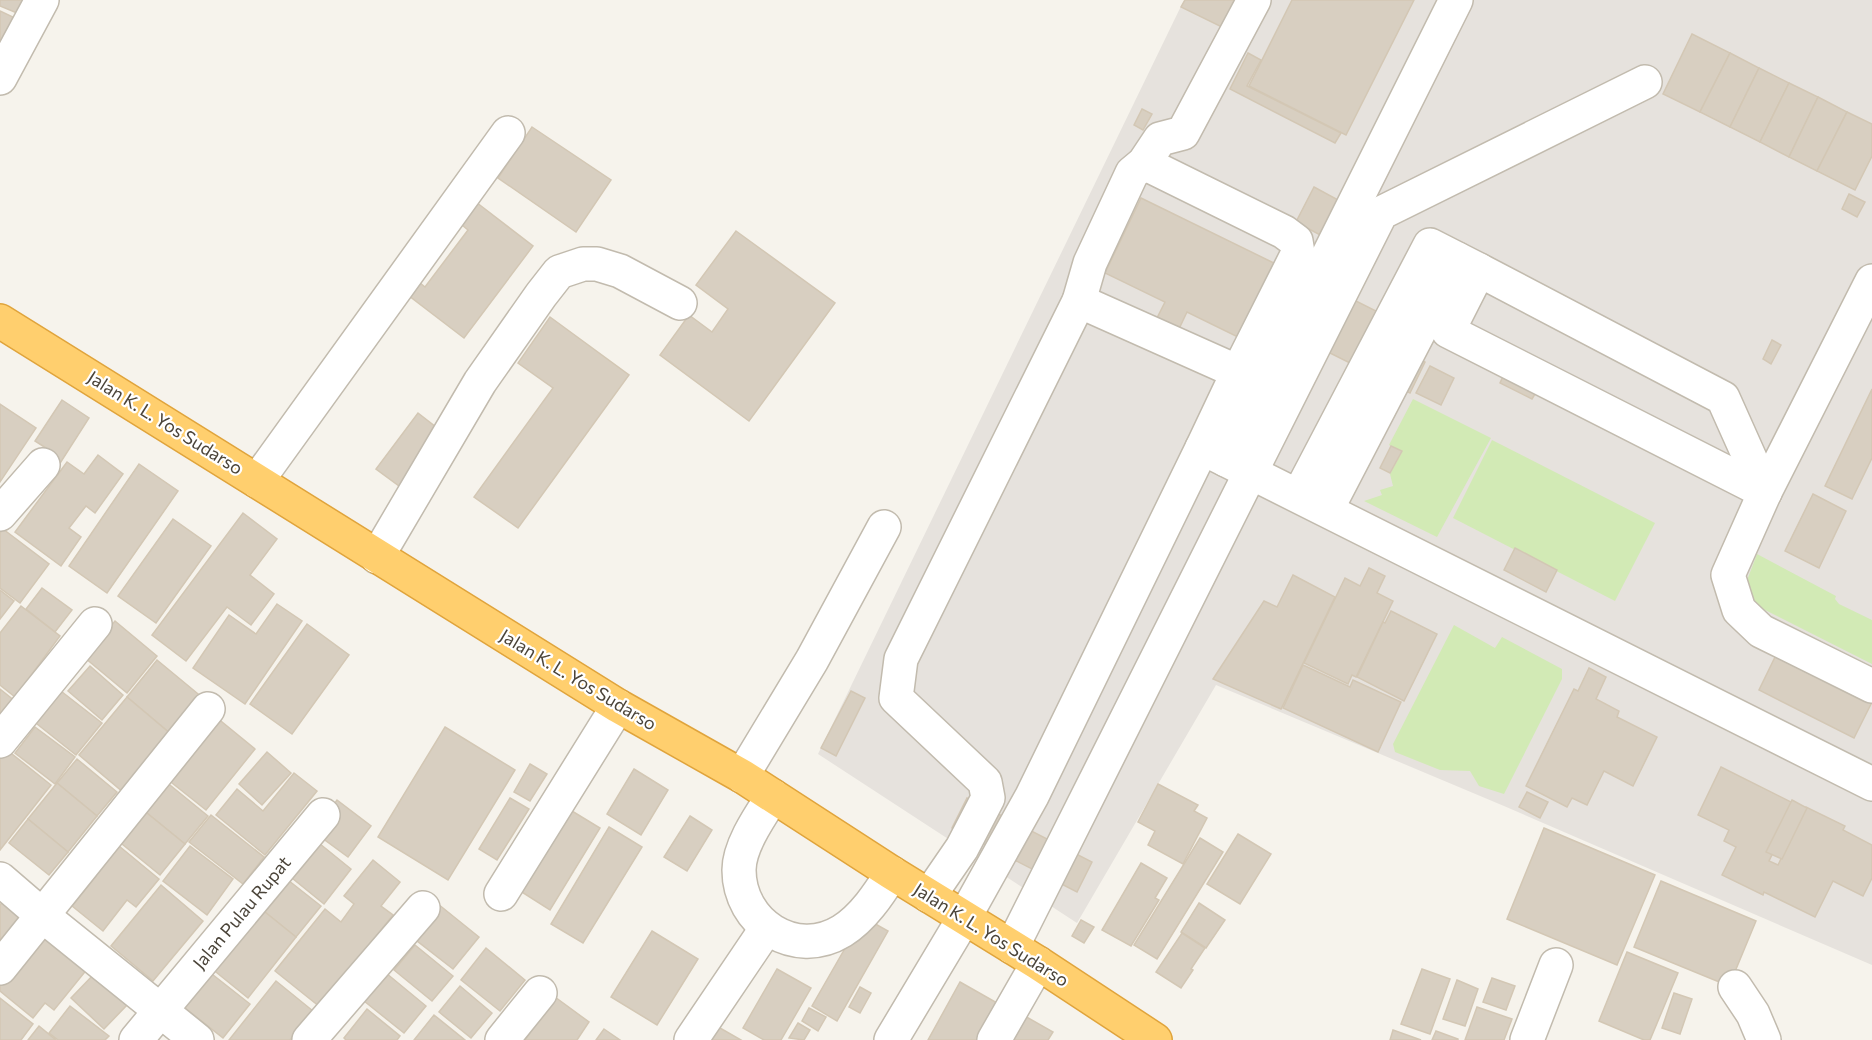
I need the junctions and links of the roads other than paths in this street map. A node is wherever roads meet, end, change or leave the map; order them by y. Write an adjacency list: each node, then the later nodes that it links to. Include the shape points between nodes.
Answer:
1 (42, 0): 4 (street)
2 (1254, 0): 7 (street, via 1183,133 1160,139)
3 (1456, 0): 14 (street)
4 (0, 78)
5 (1645, 82): 14 (street, via 1381,213)
6 (508, 133): 16 (street)
7 (1144, 163): 10 (street, via 1132,173 1099,243); 13 (street, via 1296,241 1298,253)
8 (1468, 264): 17 (street, via 1723,398); 17 (street, via 1448,331); 18 (street)
9 (1872, 281): 17 (street)
10 (1079, 301): 13 (street); 34 (street, via 901,659 896,698 985,782 988,798 962,848)
11 (680, 303): 21 (street, via 620,271 597,264 559,272 480,382)
12 (0, 321): 16 (highway, Jalan K. L. Yos Sudarso)
13 (1238, 372): 14 (street)
14 (1226, 460): 18 (street); 37 (street); 39 (street)
15 (43, 465): 19 (street)
16 (257, 481): 21 (highway, Jalan K. L. Yos Sudarso)
17 (1765, 492): 23 (street, via 1728,575 1739,610 1761,631)
18 (1313, 502): 28 (street)
19 (0, 514)
20 (884, 528): 27 (street, via 812,660)
21 (377, 557): 24 (highway, Jalan K. L. Yos Sudarso)
22 (95, 624): 26 (street)
23 (1872, 686)
24 (618, 706): 27 (highway, Jalan K. L. Yos Sudarso); 33 (street)
25 (208, 709): 36 (street)
26 (0, 741)
27 (742, 776): 29 (highway, Jalan K. L. Yos Sudarso)
28 (1872, 784)
29 (773, 796): 31 (highway, Jalan K. L. Yos Sudarso); 38 (street, via 757,820 739,869 744,899)
30 (323, 815): 44 (street, Jalan Pulau Rupat)
31 (892, 873): 34 (highway, Jalan K. L. Yos Sudarso); 38 (street, via 875,899 841,932 814,941 791,940)
32 (0, 879): 36 (street)
33 (501, 894)
34 (929, 896): 37 (highway, Jalan K. L. Yos Sudarso)
35 (423, 908): 47 (street)
36 (43, 916): 41 (street); 44 (street)
37 (964, 918): 39 (highway, Jalan K. L. Yos Sudarso); 50 (street)
38 (766, 928): 49 (street)
39 (1025, 955): 51 (street); 52 (highway, Jalan K. L. Yos Sudarso)
40 (1556, 965): 53 (street)
41 (0, 968)
42 (1736, 987): 54 (street)
43 (540, 993): 48 (street)
44 (160, 1011): 45 (street, Jalan Pulau Rupat); 46 (street)
45 (136, 1040)
46 (197, 1040)
47 (309, 1040)
48 (502, 1040)
49 (691, 1040)
50 (891, 1040)
51 (994, 1040)
52 (1155, 1040)
53 (1527, 1040)
54 (1764, 1040)

